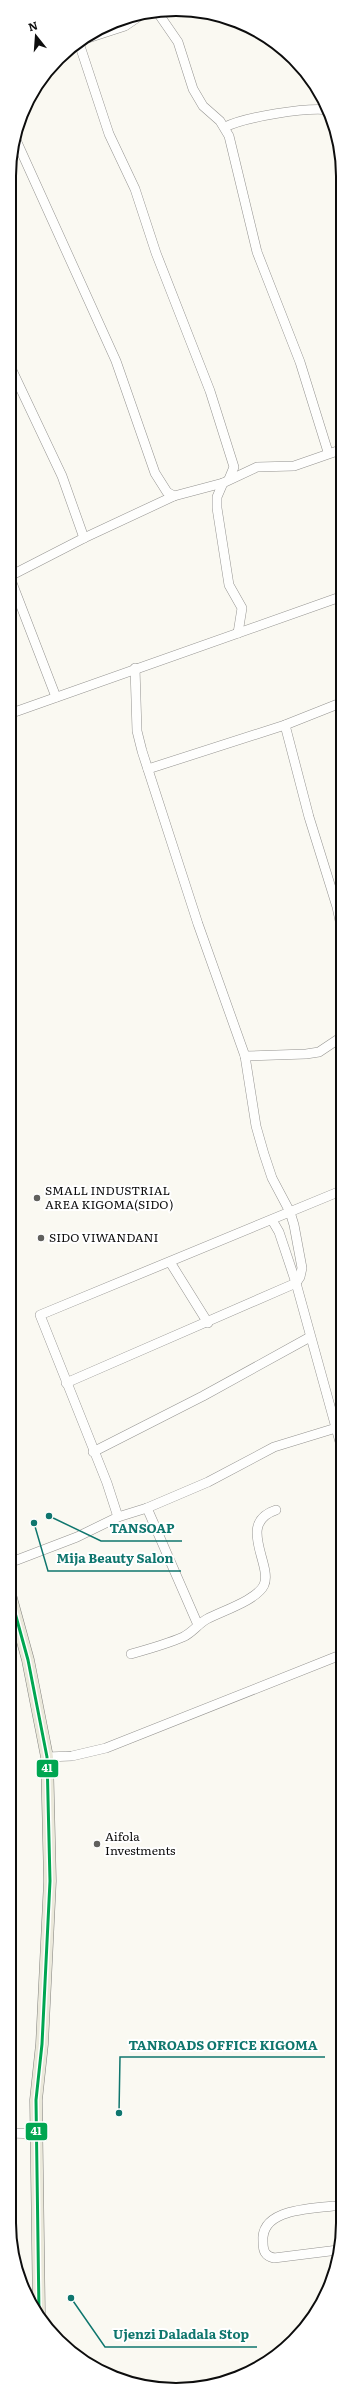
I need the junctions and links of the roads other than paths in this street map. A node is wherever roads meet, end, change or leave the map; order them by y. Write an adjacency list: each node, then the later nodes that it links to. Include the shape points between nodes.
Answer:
1 (160, 17): 6 (street, via 178,42 193,89 203,106)
2 (131, 22): 3 (street)
3 (108, 32)
4 (81, 48): 11 (street, via 109,134 135,189 156,253 210,391 234,467)
5 (322, 111): 6 (street, via 264,116 241,120)
6 (225, 127): 10 (street, via 257,252 300,362)
7 (17, 153): 12 (street, via 116,361 155,473 167,492)
8 (16, 379): 13 (street, via 62,476)
9 (336, 450): 10 (street)
10 (328, 452): 11 (street, via 294,466 257,467)
11 (226, 481): 12 (street); 17 (street, via 217,497 217,508 229,585 242,608)
12 (174, 496): 13 (street)
13 (84, 538): 14 (street)
14 (16, 572)
15 (16, 591): 19 (street)
16 (336, 598): 17 (street)
17 (238, 633): 18 (street)
18 (135, 668): 19 (street); 23 (street, via 137,731)
19 (56, 697): 21 (street)
20 (336, 705): 22 (street)
21 (16, 711)
22 (285, 725): 23 (street); 24 (street, via 309,817)
23 (148, 769): 26 (street, via 198,924)
24 (336, 901)
25 (336, 1043): 26 (street, via 319,1052 306,1054)
26 (245, 1056): 28 (street, via 256,1126 264,1154 272,1178)
27 (336, 1193): 28 (street)
28 (290, 1212): 29 (street); 31 (street, via 302,1268)
29 (272, 1220): 30 (street, via 205,1245); 31 (street, via 280,1232)
30 (170, 1262): 32 (street); 34 (street, via 40,1315)
31 (296, 1283): 32 (street); 33 (street)
32 (208, 1323): 34 (street)
33 (310, 1337): 35 (street); 36 (street, via 203,1396)
34 (66, 1383): 36 (street)
35 (336, 1428): 37 (street, via 274,1447 208,1482)
36 (93, 1452): 39 (street)
37 (147, 1508): 39 (street); 42 (street)
38 (276, 1510): 42 (street, via 266,1515 258,1528 257,1544 264,1586 249,1598)
39 (118, 1516): 40 (street, via 77,1537)
40 (16, 1560)
41 (16, 1616): 45 (main road, via 28,1660)
42 (198, 1625): 43 (street, via 185,1636)
43 (131, 1654)
44 (336, 1657): 45 (street, via 106,1748 72,1756)
45 (47, 1757): 47 (main road, via 50,1881 42,2044 36,2100)
46 (16, 2133): 47 (street)
47 (37, 2134): 50 (main road)
48 (333, 2206): 49 (street, via 294,2211 274,2219 268,2223 261,2235 265,2253 274,2258)
49 (334, 2251)
50 (39, 2306)

